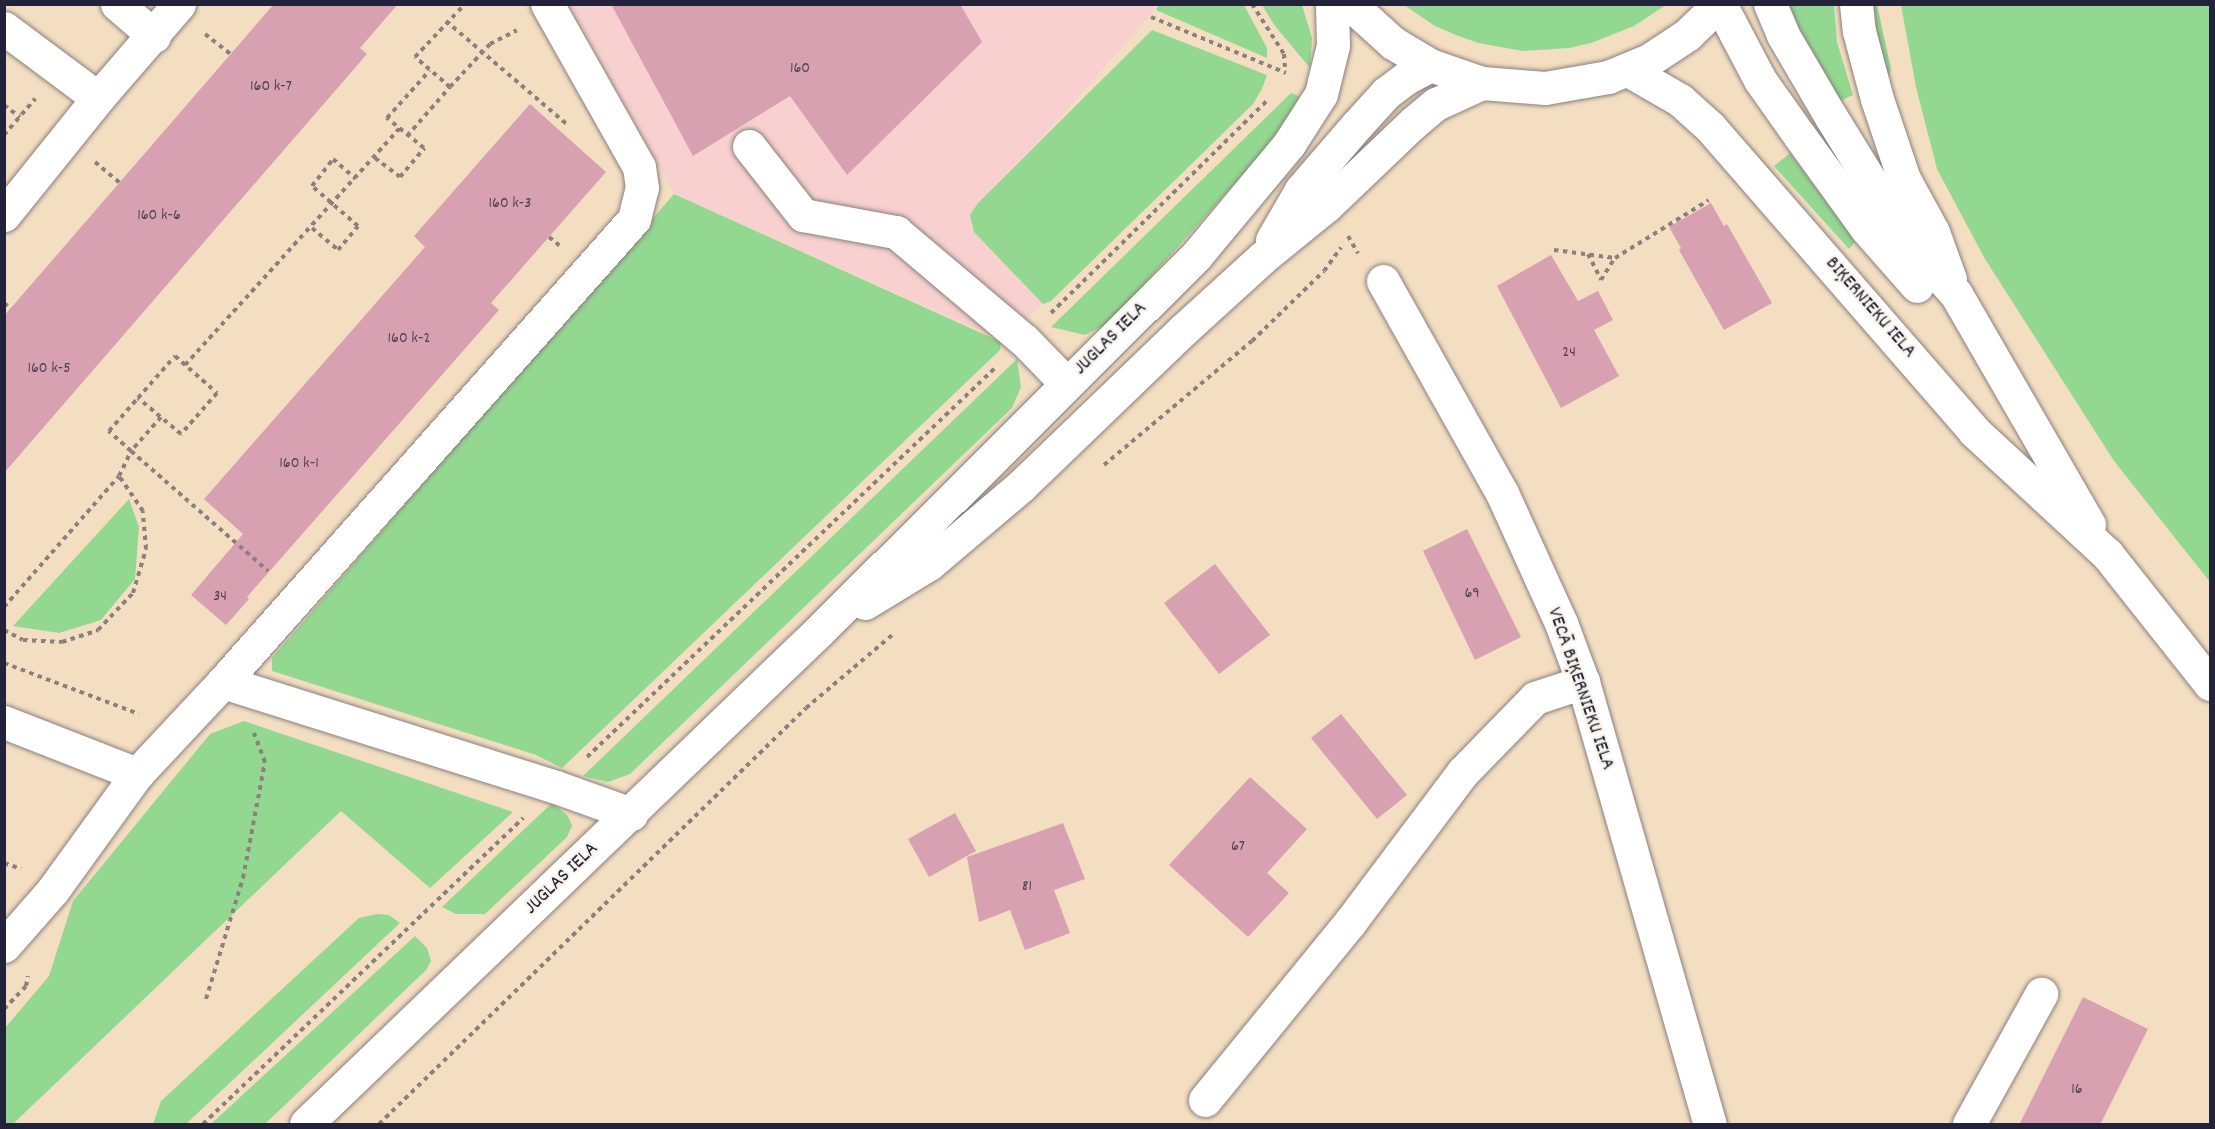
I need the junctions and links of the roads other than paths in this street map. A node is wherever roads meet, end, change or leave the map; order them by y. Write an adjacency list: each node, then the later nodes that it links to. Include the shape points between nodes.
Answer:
1 (117, 4): 10 (main road)
2 (179, 4): 10 (main road)
3 (1332, 4): 20 (main road, JUGLAS IELA, via 1333,45 1321,94 1289,144 1196,256)
4 (1350, 4): 11 (main road, via 1384,36)
5 (1720, 4): 12 (main road, via 1687,35); 21 (main road, BIĶERNIEKU IELA, via 1760,80 1866,228)
6 (1770, 4): 19 (main road, BIĶERNIEKU IELA, via 1783,35 1907,240)
7 (1856, 4): 19 (main road, via 1877,99 1900,169 1933,232)
8 (549, 8): 24 (main road, via 639,167 642,188 634,219)
9 (4, 28): 14 (main road)
10 (154, 36): 14 (main road)
11 (1430, 65): 13 (main road); 17 (main road, JUGLAS IELA, via 1386,93 1357,125 1301,190)
12 (1628, 70): 13 (main road, via 1588,82 1545,88); 22 (main road, BIĶERNIEKU IELA, via 1680,100 1710,127 1974,431)
13 (1482, 83): 17 (main road, JUGLAS IELA, via 1436,104 1383,149 1326,206)
14 (98, 98): 16 (main road)
15 (749, 146): 20 (main road, via 803,216 896,232 1024,340)
16 (4, 215)
17 (1262, 258): 23 (main road, JUGLAS IELA, via 1005,500 929,564)
18 (1383, 281): 25 (main road, VECĀ BIĶERNIEKU IELA, via 1502,493 1562,623)
19 (1956, 294): 21 (main road, BIĶERNIEKU IELA)
20 (1066, 383): 23 (main road, JUGLAS IELA)
21 (2014, 395): 22 (main road, BIĶERNIEKU IELA)
22 (2107, 554): 26 (main road, BIĶERNIEKU IELA)
23 (818, 632): 29 (main road, JUGLAS IELA)
24 (223, 682): 28 (main road); 29 (main road)
25 (1582, 682): 32 (main road, via 1535,698 1463,772 1351,921); 34 (main road, VECĀ BIĶERNIEKU IELA)
26 (2211, 684)
27 (4, 722): 28 (main road)
28 (137, 774): 30 (main road, via 53,890)
29 (631, 814): 33 (main road, JUGLAS IELA)
30 (8, 936)
31 (2041, 994): 35 (main road)
32 (1205, 1100)
33 (306, 1125)
34 (1710, 1125)
35 (1969, 1125)

